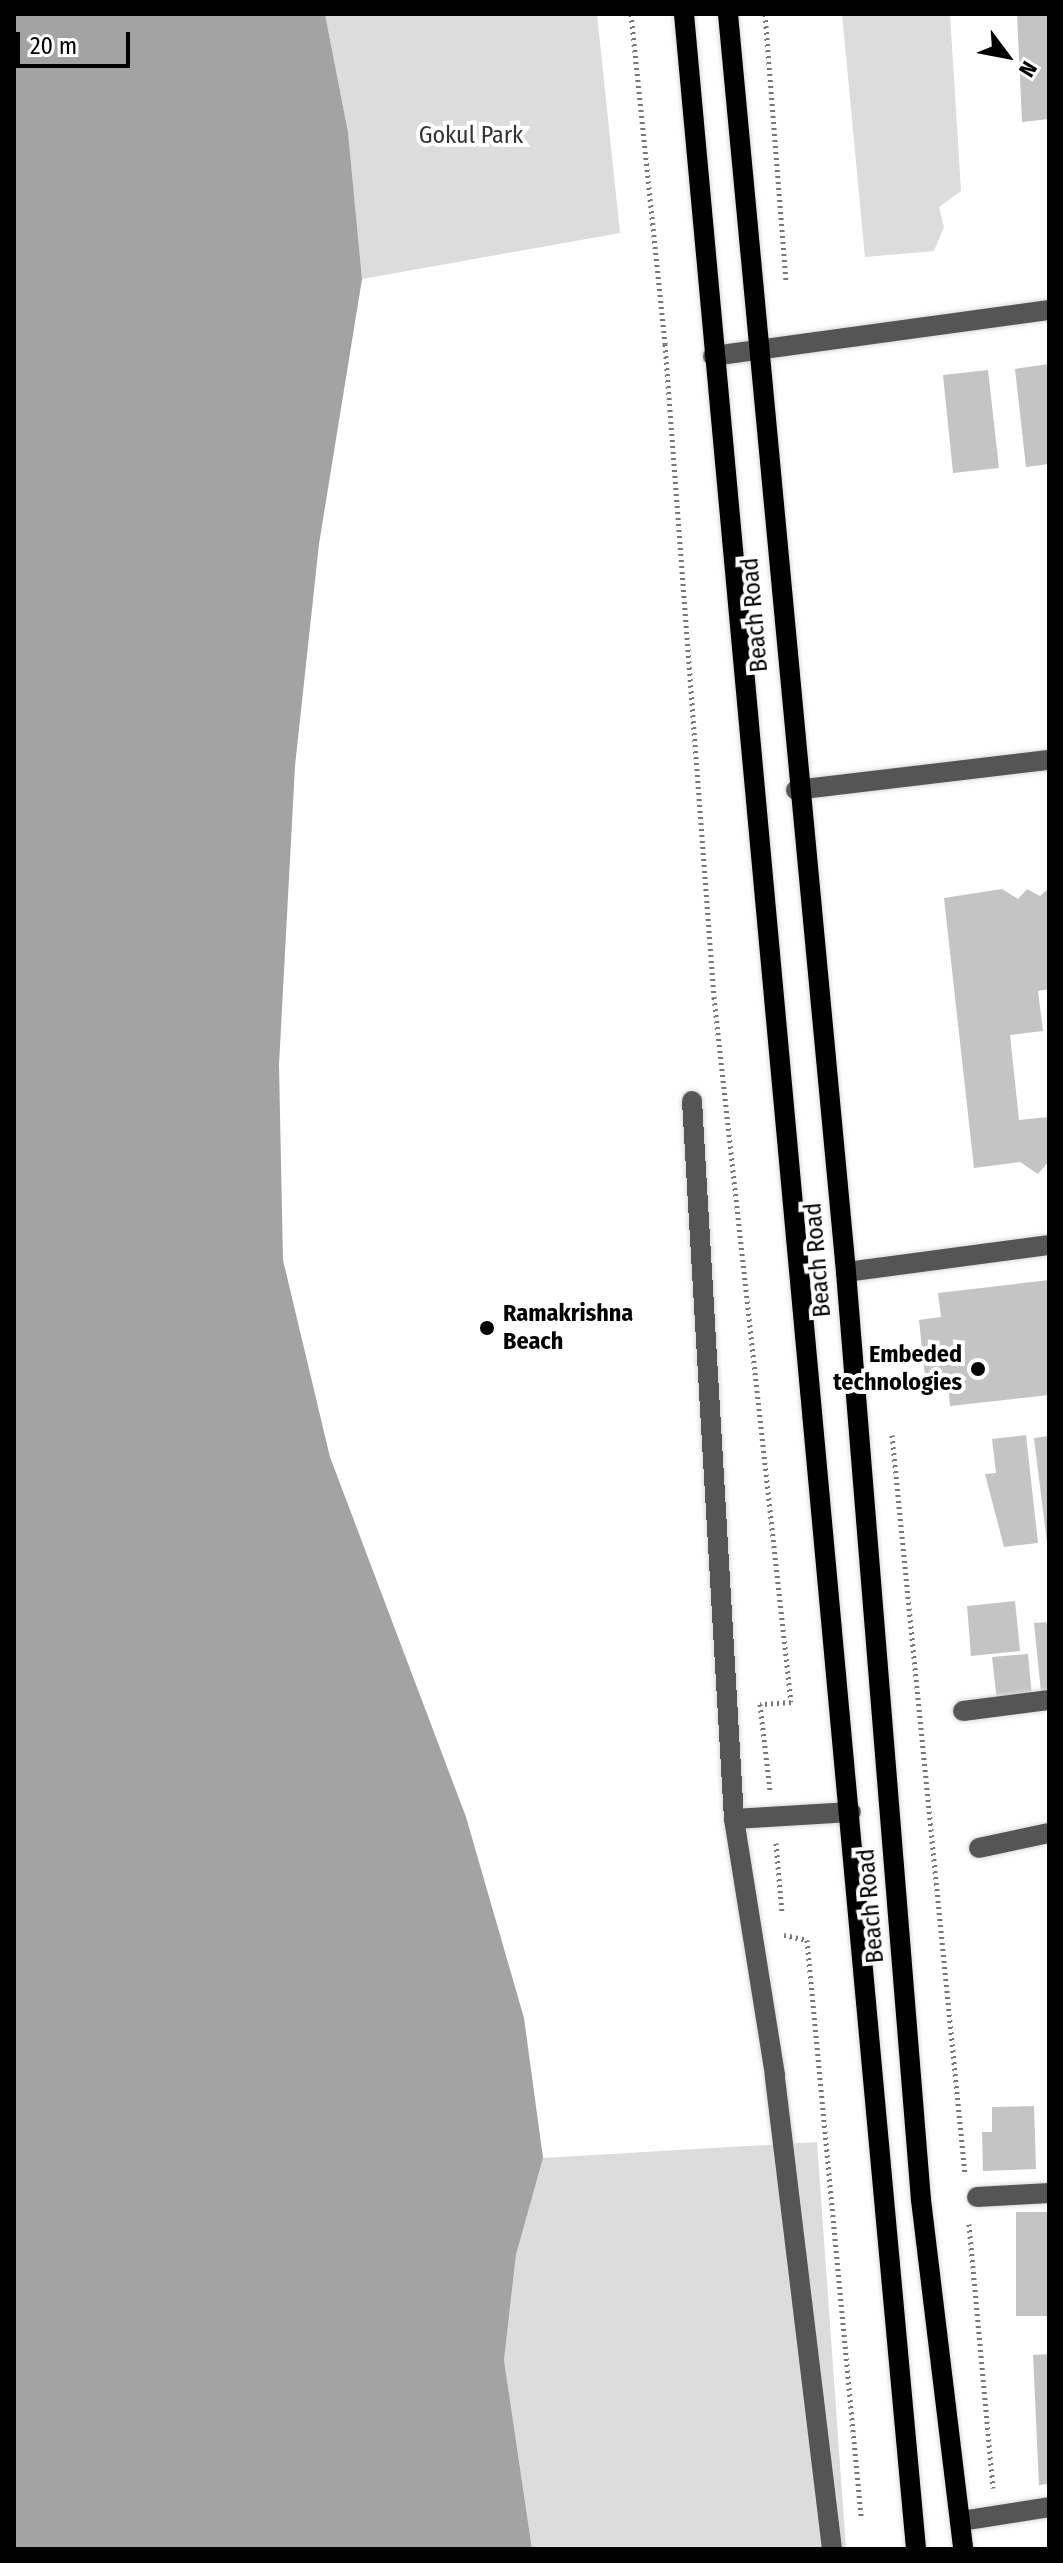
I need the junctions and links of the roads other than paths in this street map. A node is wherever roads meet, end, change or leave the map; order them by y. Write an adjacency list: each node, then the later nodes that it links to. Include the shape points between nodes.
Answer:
1 (684, 14): 5 (main road, Beach Road)
2 (728, 14): 4 (main road, Beach Road)
3 (1049, 310): 4 (street)
4 (759, 347): 5 (street); 7 (main road, Beach Road)
5 (713, 356): 13 (main road, Beach Road)
6 (1049, 760): 7 (street)
7 (796, 790): 10 (main road, Beach Road)
8 (692, 1101): 14 (street)
9 (1049, 1245): 10 (street)
10 (846, 1272): 20 (main road, Beach Road, via 921,2200)
11 (1049, 1700): 12 (street)
12 (963, 1711)
13 (851, 1812): 14 (street); 22 (main road, Beach Road)
14 (734, 1819): 21 (street, via 775,2075)
15 (1049, 1833): 16 (street)
16 (979, 1848)
17 (1049, 2193): 18 (street)
18 (977, 2197)
19 (1049, 2507): 20 (street)
20 (961, 2521): 23 (main road, Beach Road)
21 (832, 2549)
22 (916, 2549)
23 (963, 2549)

